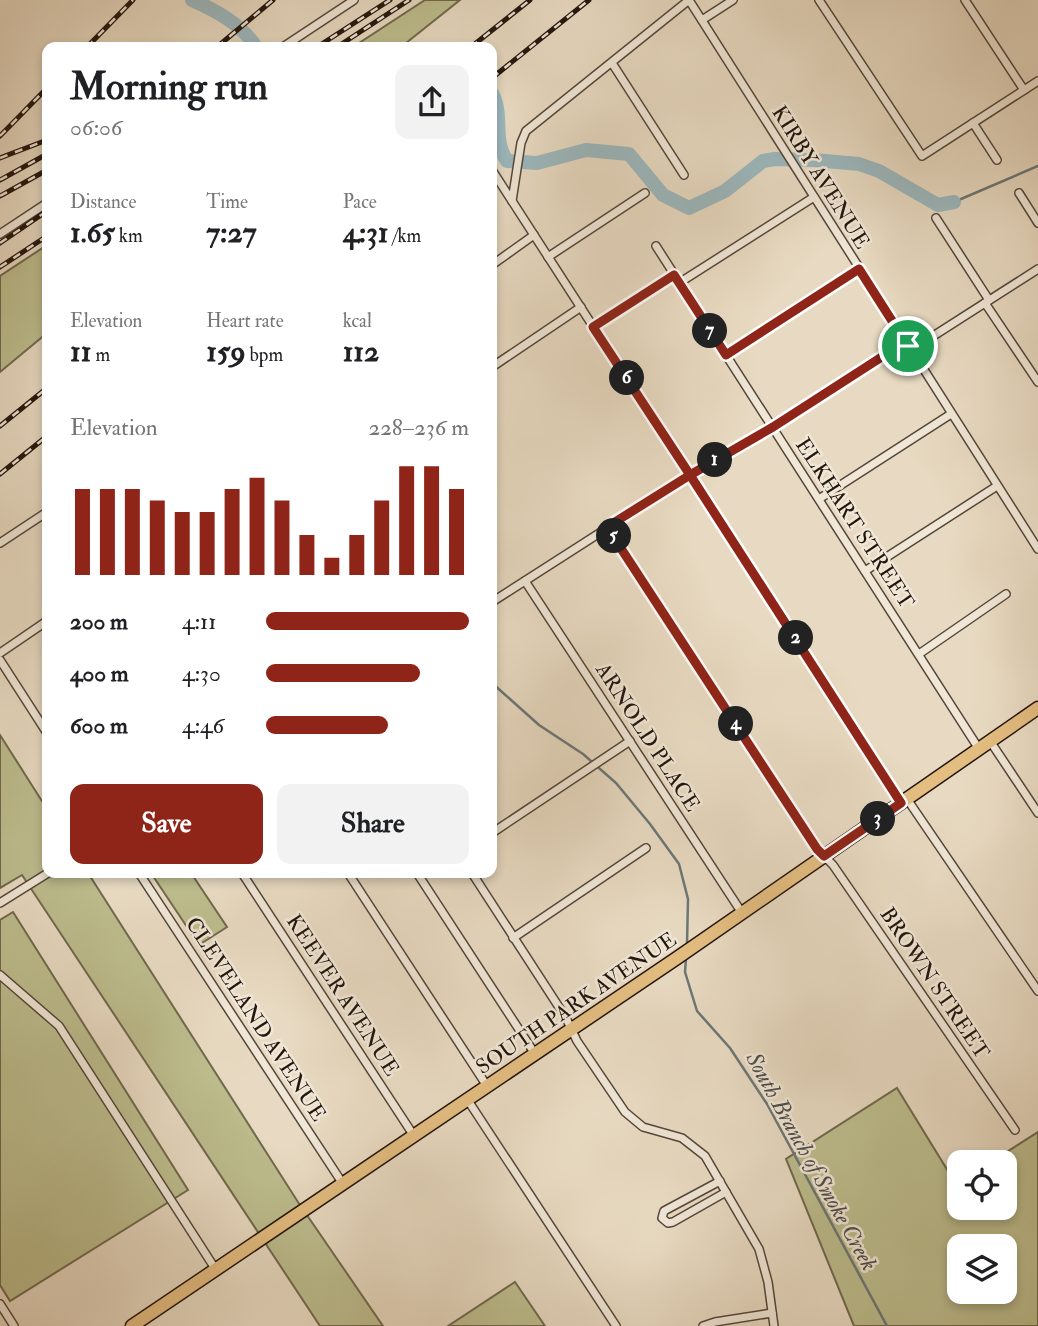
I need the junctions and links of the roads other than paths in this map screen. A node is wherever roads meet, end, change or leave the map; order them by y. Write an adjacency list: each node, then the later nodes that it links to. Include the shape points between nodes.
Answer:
1 (354, 0): 7 (street)
2 (689, 0): 6 (street, KIRBY AVENUE); 8 (street)
3 (733, 0): 6 (street)
4 (819, 0): 11 (street, via 922,156)
5 (965, 0): 10 (street)
6 (702, 20): 17 (street, KIRBY AVENUE)
7 (291, 42)
8 (612, 63): 13 (street); 18 (street, via 526,131)
9 (1038, 81): 10 (street)
10 (1024, 90): 11 (street)
11 (974, 123): 12 (street)
12 (998, 160)
13 (684, 176)
14 (497, 178): 18 (street)
15 (645, 193): 25 (street)
16 (1018, 193): 21 (street)
17 (814, 197): 27 (street, KIRBY AVENUE); 30 (street)
18 (512, 201): 23 (street)
19 (42, 205): 22 (street)
20 (936, 218): 31 (street)
21 (1038, 223)
22 (0, 234)
23 (534, 235): 25 (street); 26 (street)
24 (656, 246): 29 (street, ELKHART STREET)
25 (548, 257): 32 (street)
26 (497, 261)
27 (859, 269): 34 (street, KIRBY AVENUE); 35 (street)
28 (1038, 269): 31 (street)
29 (674, 275): 30 (street, ELKHART STREET); 33 (street)
30 (680, 283): 35 (street, ELKHART STREET)
31 (987, 302): 34 (street, via 927,340); 37 (street)
32 (581, 307): 33 (street); 36 (street)
33 (593, 327): 40 (street)
34 (908, 346): 38 (street, KIRBY AVENUE); 39 (street, via 891,351)
35 (726, 355): 39 (street, ELKHART STREET)
36 (497, 364)
37 (1038, 382)
38 (951, 414): 41 (street, KIRBY AVENUE); 42 (street)
39 (773, 427): 40 (street); 42 (street, ELKHART STREET)
40 (690, 475): 44 (street); 59 (street)
41 (997, 486): 46 (street, KIRBY AVENUE); 47 (street)
42 (819, 499): 47 (street, ELKHART STREET)
43 (42, 515): 45 (street)
44 (607, 527): 48 (street); 63 (street, BROWN STREET)
45 (0, 543)
46 (1038, 549)
47 (865, 571): 53 (street, ELKHART STREET)
48 (525, 581): 50 (street); 57 (street, ARNOLD PLACE)
49 (1006, 594): 53 (street)
50 (497, 599)
51 (42, 624): 52 (street)
52 (0, 653)
53 (919, 654): 58 (street, ELKHART STREET)
54 (0, 660): 56 (street)
55 (1038, 708): 58 (main road, SOUTH PARK AVENUE)
56 (42, 725)
57 (630, 741): 61 (street); 71 (street, ARNOLD PLACE)
58 (984, 745): 59 (main road, SOUTH PARK AVENUE); 60 (street, ELKHART STREET)
59 (904, 801): 63 (main road, SOUTH PARK AVENUE); 74 (street)
60 (1038, 813)
61 (497, 831)
62 (646, 848): 72 (street)
63 (824, 856): 71 (main road, SOUTH PARK AVENUE); 79 (street, BROWN STREET)
64 (42, 877): 70 (street)
65 (142, 878): 82 (street, CLEVELAND AVENUE)
66 (245, 878): 80 (street, KEEVER AVENUE)
67 (351, 878): 77 (street)
68 (420, 878): 76 (street)
69 (475, 878): 72 (street)
70 (0, 903)
71 (743, 913): 75 (main road, SOUTH PARK AVENUE)
72 (513, 938): 75 (street)
73 (0, 975): 84 (street, via 59,1026)
74 (1038, 991)
75 (571, 1030): 76 (main road, SOUTH PARK AVENUE); 81 (street, via 625,1112 643,1126 692,1143)
76 (534, 1054): 77 (main road, SOUTH PARK AVENUE)
77 (487, 1086): 78 (main road, SOUTH PARK AVENUE)
78 (467, 1099): 80 (main road, SOUTH PARK AVENUE); 89 (street)
79 (1015, 1130)
80 (414, 1136): 82 (main road, SOUTH PARK AVENUE)
81 (720, 1181): 83 (street); 83 (street, via 664,1211 662,1218 673,1222)
82 (343, 1184): 84 (main road, SOUTH PARK AVENUE)
83 (726, 1192): 86 (street, via 759,1249)
84 (216, 1270): 88 (main road, SOUTH PARK AVENUE)
85 (0, 1304): 87 (street)
86 (772, 1313): 90 (street); 91 (street)
87 (14, 1326)
88 (132, 1326)
89 (616, 1326)
90 (703, 1326)
91 (774, 1326)

